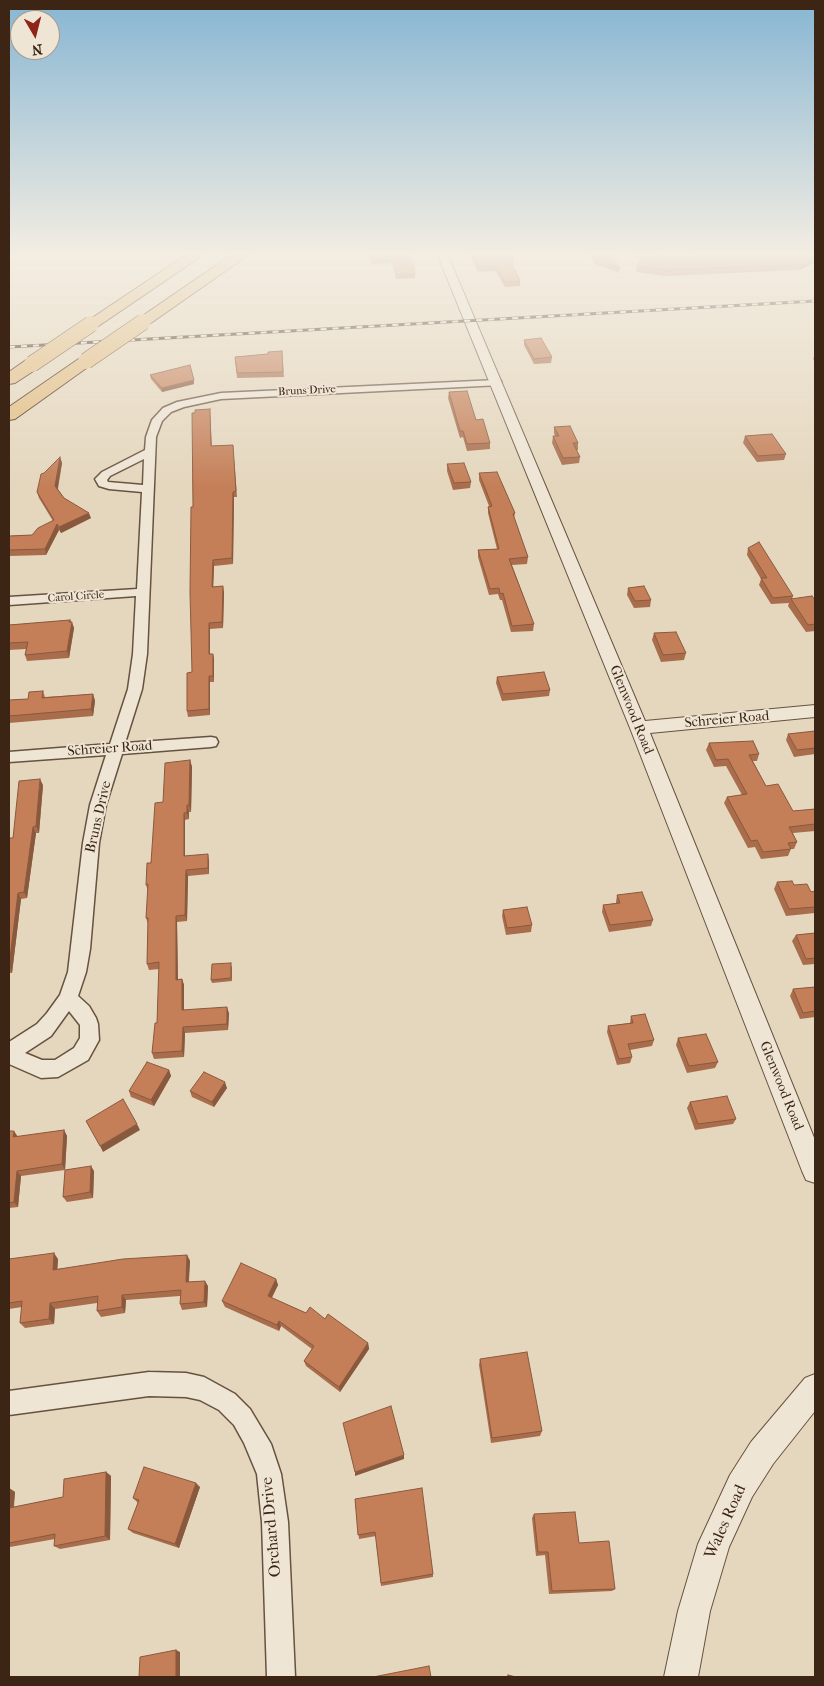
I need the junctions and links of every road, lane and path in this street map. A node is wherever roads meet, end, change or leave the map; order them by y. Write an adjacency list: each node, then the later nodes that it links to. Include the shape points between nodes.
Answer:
1 (83, 330): 4 (highway, bridge)
2 (132, 330): 6 (highway, bridge)
3 (474, 330): 5 (street, Glenwood Road)
4 (9, 379)
5 (497, 383): 7 (street, Bruns Drive, via 205,398 181,404 160,416 153,429); 12 (street, Glenwood Road)
6 (9, 415)
7 (150, 452): 8 (street, Bruns Drive); 8 (street, via 101,479 103,484 113,487)
8 (148, 489): 9 (street, Bruns Drive)
9 (144, 592): 10 (street, Carol Circle); 14 (street, Bruns Drive, via 135,689)
10 (9, 601)
11 (815, 711): 12 (street, Schreier Road)
12 (638, 728): 19 (street, Glenwood Road)
13 (211, 742): 14 (street, Schreier Road)
14 (116, 749): 15 (street, Schreier Road); 16 (street, Bruns Drive, via 98,805 81,949)
15 (9, 757)
16 (68, 998): 17 (street, Bruns Drive, via 44,1030); 18 (street, via 89,1024 90,1040 81,1054 58,1068 41,1069)
17 (9, 1051)
18 (9, 1055)
19 (815, 1171)
20 (815, 1388): 23 (street, Wales Road, via 757,1461 741,1486 714,1544 694,1611)
21 (9, 1403): 22 (street, Orchard Drive, via 149,1384 186,1385 212,1393 242,1417 262,1453 269,1474 275,1522)
22 (281, 1677)
23 (681, 1677)

